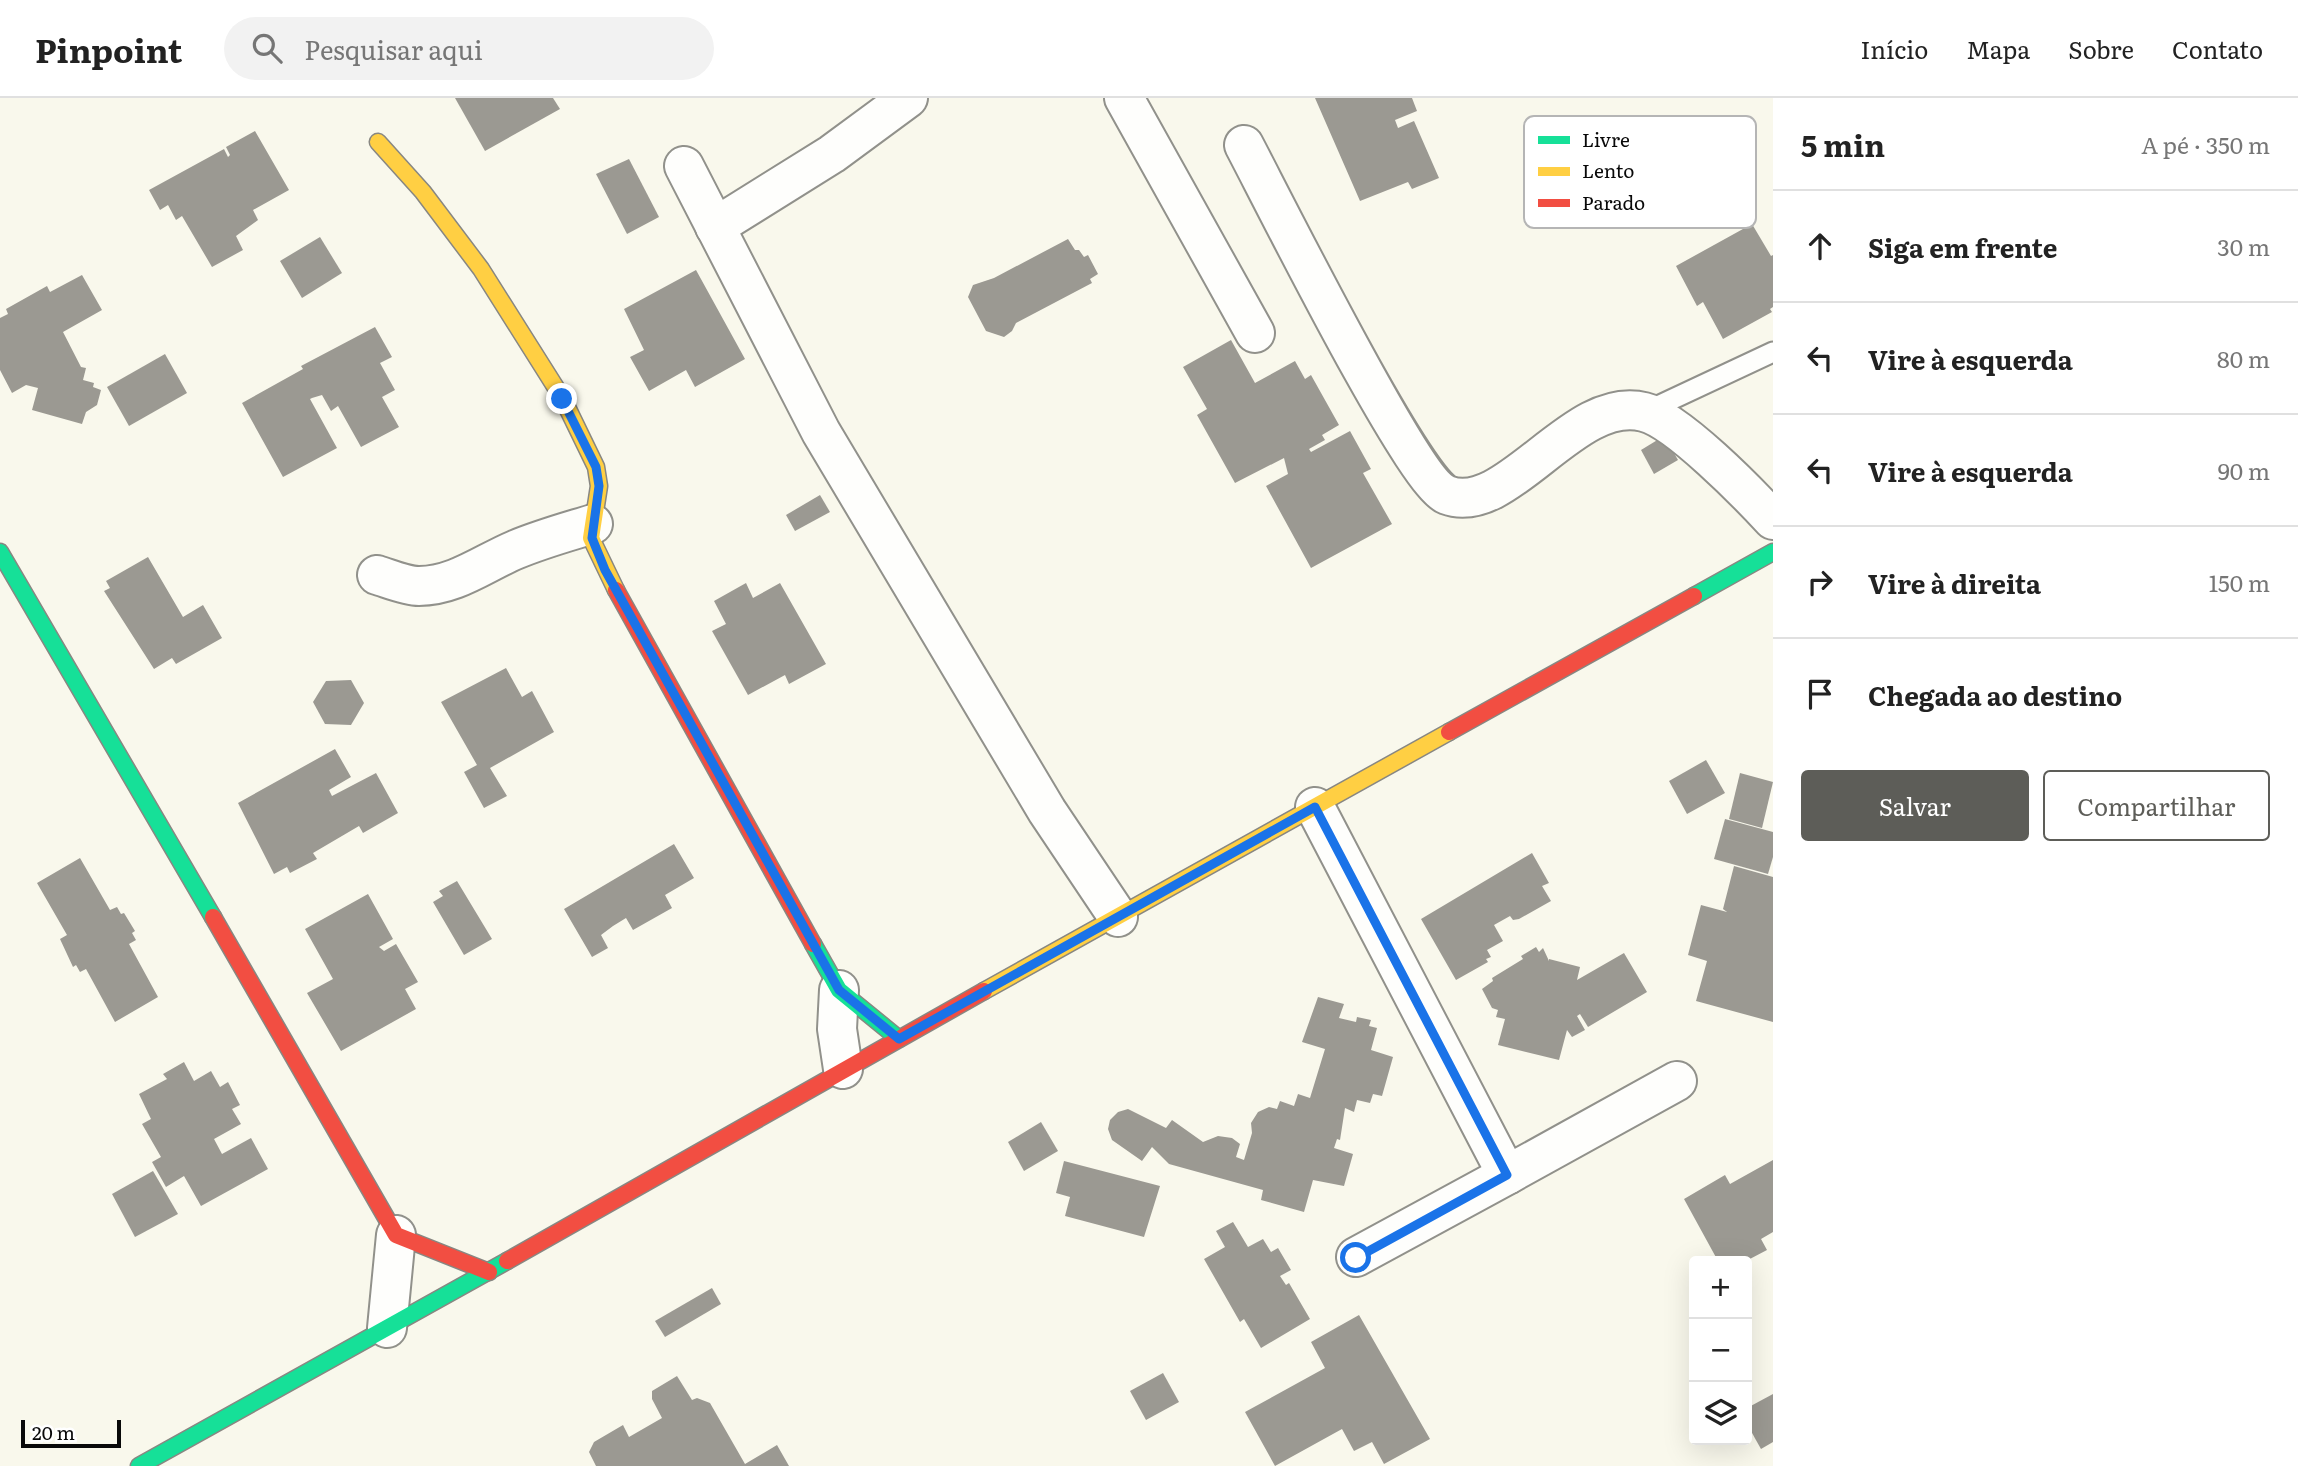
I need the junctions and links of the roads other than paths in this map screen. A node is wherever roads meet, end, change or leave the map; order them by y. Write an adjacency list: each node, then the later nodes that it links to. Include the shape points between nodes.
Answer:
1 (908, 98): 6 (street, via 832,154)
2 (1124, 98): 7 (street)
3 (378, 142): 11 (street, via 481,269 562,399 596,467 599,486)
4 (1244, 145): 9 (street, via 1389,417 1431,483 1447,495 1483,495 1574,430 1625,411)
5 (684, 166): 6 (street)
6 (715, 227): 16 (street, via 821,432 1047,810)
7 (1255, 333)
8 (1773, 352): 9 (lane)
9 (1646, 412): 10 (street, via 1684,435)
10 (1773, 520)
11 (593, 524): 14 (street, via 537,541 443,583 417,587); 17 (street, via 593,548)
12 (0, 552): 22 (street)
13 (1773, 552): 15 (street)
14 (377, 575)
15 (1315, 807): 16 (street); 21 (street)
16 (1118, 917): 18 (street)
17 (839, 990): 18 (street); 19 (street, via 837,1029)
18 (899, 1039): 19 (street)
19 (843, 1069): 24 (street)
20 (1677, 1082): 21 (street)
21 (1507, 1175): 23 (street)
22 (396, 1235): 24 (street); 25 (street)
23 (1356, 1258)
24 (489, 1272): 25 (street)
25 (387, 1328): 26 (street)
26 (139, 1466)

